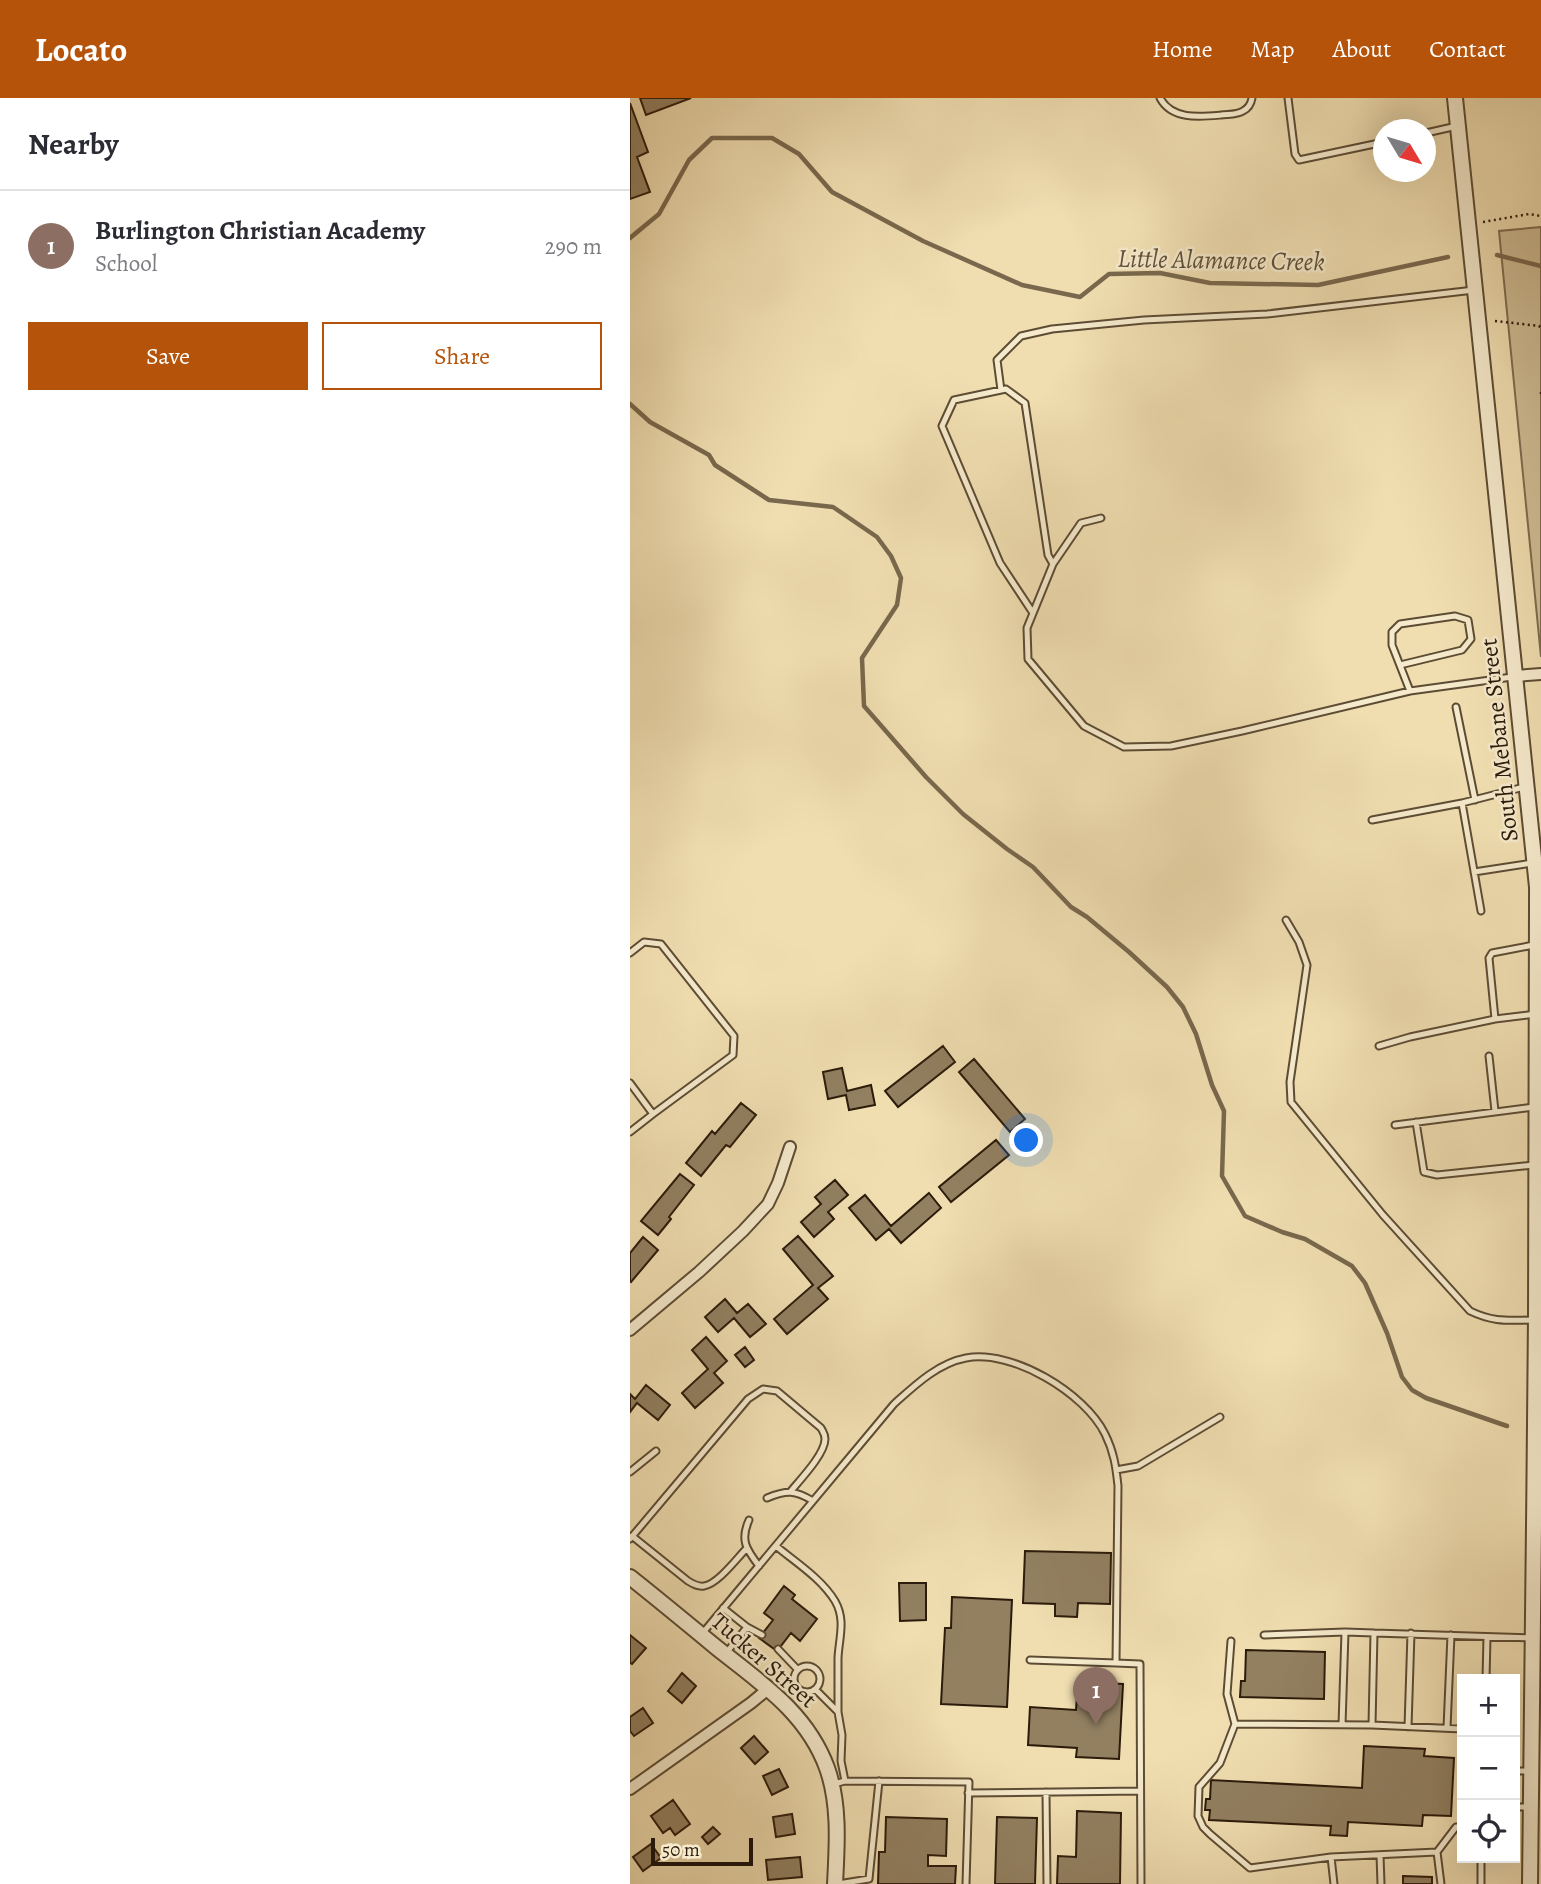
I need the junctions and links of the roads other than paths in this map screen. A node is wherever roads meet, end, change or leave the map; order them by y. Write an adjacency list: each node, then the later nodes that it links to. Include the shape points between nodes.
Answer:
1 (1159, 98): 2 (lane, via 1173,112 1202,117 1241,113)
2 (1252, 98)
3 (1288, 98): 7 (lane, via 1299,160)
4 (1455, 98): 5 (street, South Mebane Street)
5 (1458, 126): 6 (lane); 8 (street, South Mebane Street)
6 (1436, 131)
7 (1373, 144)
8 (1474, 290): 9 (lane, via 1266,314 1052,329 1021,336 997,360); 15 (street, South Mebane Street)
9 (1000, 390): 11 (lane, via 1006,389 1025,403); 12 (lane, via 954,400 942,426 1000,563)
10 (1101, 519): 11 (lane, via 1081,523)
11 (1053, 564): 12 (lane)
12 (1033, 613): 16 (lane, via 1027,628 1028,659 1084,726 1124,747 1171,746)
13 (1400, 665): 13 (lane, via 1392,645 1392,632 1400,624 1455,616 1468,620 1471,639 1462,650); 16 (lane)
14 (1541, 674): 15 (street)
15 (1515, 676): 16 (lane); 18 (street, South Mebane Street)
16 (1410, 691)
17 (1456, 707): 19 (lane)
18 (1527, 786): 19 (lane); 22 (street, South Mebane Street)
19 (1475, 800): 20 (lane)
20 (1462, 803): 21 (lane); 23 (lane)
21 (1372, 820)
22 (1535, 863): 23 (lane); 26 (street, South Mebane Street)
23 (1474, 872): 24 (lane)
24 (1481, 911)
25 (1286, 920): 41 (lane, via 1307,965 1291,1102 1382,1215 1470,1311 1500,1320)
26 (1538, 945): 28 (street, South Mebane Street); 29 (lane, via 1489,958)
27 (630, 953): 35 (lane, via 644,942 661,944 734,1036 733,1055)
28 (1539, 1012): 29 (lane); 33 (street, South Mebane Street)
29 (1495, 1019): 30 (lane)
30 (1379, 1046)
31 (1489, 1056): 34 (lane)
32 (630, 1083): 35 (lane)
33 (1538, 1107): 34 (lane); 40 (street, South Mebane Street)
34 (1494, 1111): 36 (lane)
35 (653, 1114): 38 (lane)
36 (1416, 1122): 37 (lane); 40 (lane, via 1424,1172 1437,1175)
37 (1395, 1125)
38 (630, 1132)
39 (790, 1147): 42 (street, via 768,1204 699,1272)
40 (1537, 1164): 41 (street, South Mebane Street)
41 (1536, 1320): 43 (street, South Mebane Street)
42 (630, 1330)
43 (1538, 1413): 57 (street, South Mebane Street)
44 (1220, 1417): 46 (lane, via 1138,1466)
45 (656, 1451): 47 (lane)
46 (1116, 1471): 50 (lane, via 1104,1432 1089,1411 1067,1393 1016,1363 991,1356 965,1358 940,1368 894,1404); 73 (lane)
47 (630, 1472)
48 (790, 1492): 49 (lane); 50 (lane); 52 (lane, via 821,1453 824,1433 777,1391 763,1390 748,1399)
49 (767, 1498)
50 (813, 1501): 53 (lane)
51 (749, 1520): 54 (lane, via 744,1539)
52 (631, 1538): 54 (lane, via 688,1581 704,1586)
53 (776, 1546): 55 (lane); 81 (lane, via 820,1583 841,1616)
54 (747, 1548): 55 (lane)
55 (759, 1566): 58 (lane)
56 (630, 1577): 63 (street, Tucker Street)
57 (1537, 1588): 68 (street, South Mebane Street)
58 (723, 1608): 59 (lane); 63 (lane)
59 (747, 1628): 64 (lane); 71 (lane)
60 (1345, 1632): 61 (lane); 65 (lane); 83 (lane)
61 (1374, 1633): 62 (lane); 84 (lane)
62 (1410, 1633): 66 (lane); 85 (lane)
63 (701, 1635): 71 (street, Tucker Street)
64 (762, 1635)
65 (1264, 1635)
66 (1451, 1635): 67 (lane); 86 (lane)
67 (1487, 1637): 68 (lane); 75 (lane)
68 (1533, 1638): 80 (street, South Mebane Street)
69 (1231, 1641): 82 (lane, via 1227,1694)
70 (779, 1649): 74 (lane)
71 (725, 1654): 76 (street, Tucker Street)
72 (1030, 1660): 73 (lane)
73 (1116, 1663): 93 (lane, via 1140,1664)
74 (798, 1670): 77 (lane, via 794,1682); 78 (lane, via 810,1666 817,1670 820,1682)
75 (1486, 1674)
76 (768, 1689): 79 (street, Tucker Street); 92 (street)
77 (799, 1689): 78 (lane); 79 (lane)
78 (815, 1689): 81 (lane)
79 (785, 1704): 91 (street, Tucker Street, via 808,1730)
80 (1537, 1709): 89 (street, South Mebane Street)
81 (838, 1712): 91 (lane, via 842,1735)
82 (1235, 1724): 83 (lane); 101 (lane, via 1220,1763 1199,1787 1198,1816 1203,1827 1250,1868)
83 (1342, 1725): 84 (lane)
84 (1372, 1725): 85 (lane)
85 (1408, 1727): 86 (lane)
86 (1447, 1728): 87 (lane)
87 (1457, 1729)
88 (1520, 1771): 89 (lane)
89 (1532, 1771): 97 (street, South Mebane Street)
90 (879, 1782): 91 (lane); 95 (lane, via 969,1782); 103 (lane, via 869,1879)
91 (838, 1783): 103 (street, Tucker Street, via 834,1795)
92 (630, 1789)
93 (1140, 1791): 94 (lane); 106 (lane)
94 (1046, 1792): 95 (lane); 105 (lane)
95 (968, 1793): 104 (lane)
96 (1520, 1807): 97 (lane)
97 (1531, 1807): 111 (street, South Mebane Street)
98 (1457, 1827): 99 (lane)
99 (1437, 1852): 100 (lane); 109 (lane)
100 (1380, 1855): 101 (lane); 108 (lane)
101 (1331, 1857): 107 (lane)
102 (1481, 1863): 110 (lane)
103 (837, 1884)
104 (966, 1884)
105 (1047, 1884)
106 (1141, 1884)
107 (1334, 1884)
108 (1381, 1884)
109 (1441, 1884)
110 (1481, 1884)
111 (1530, 1884)

